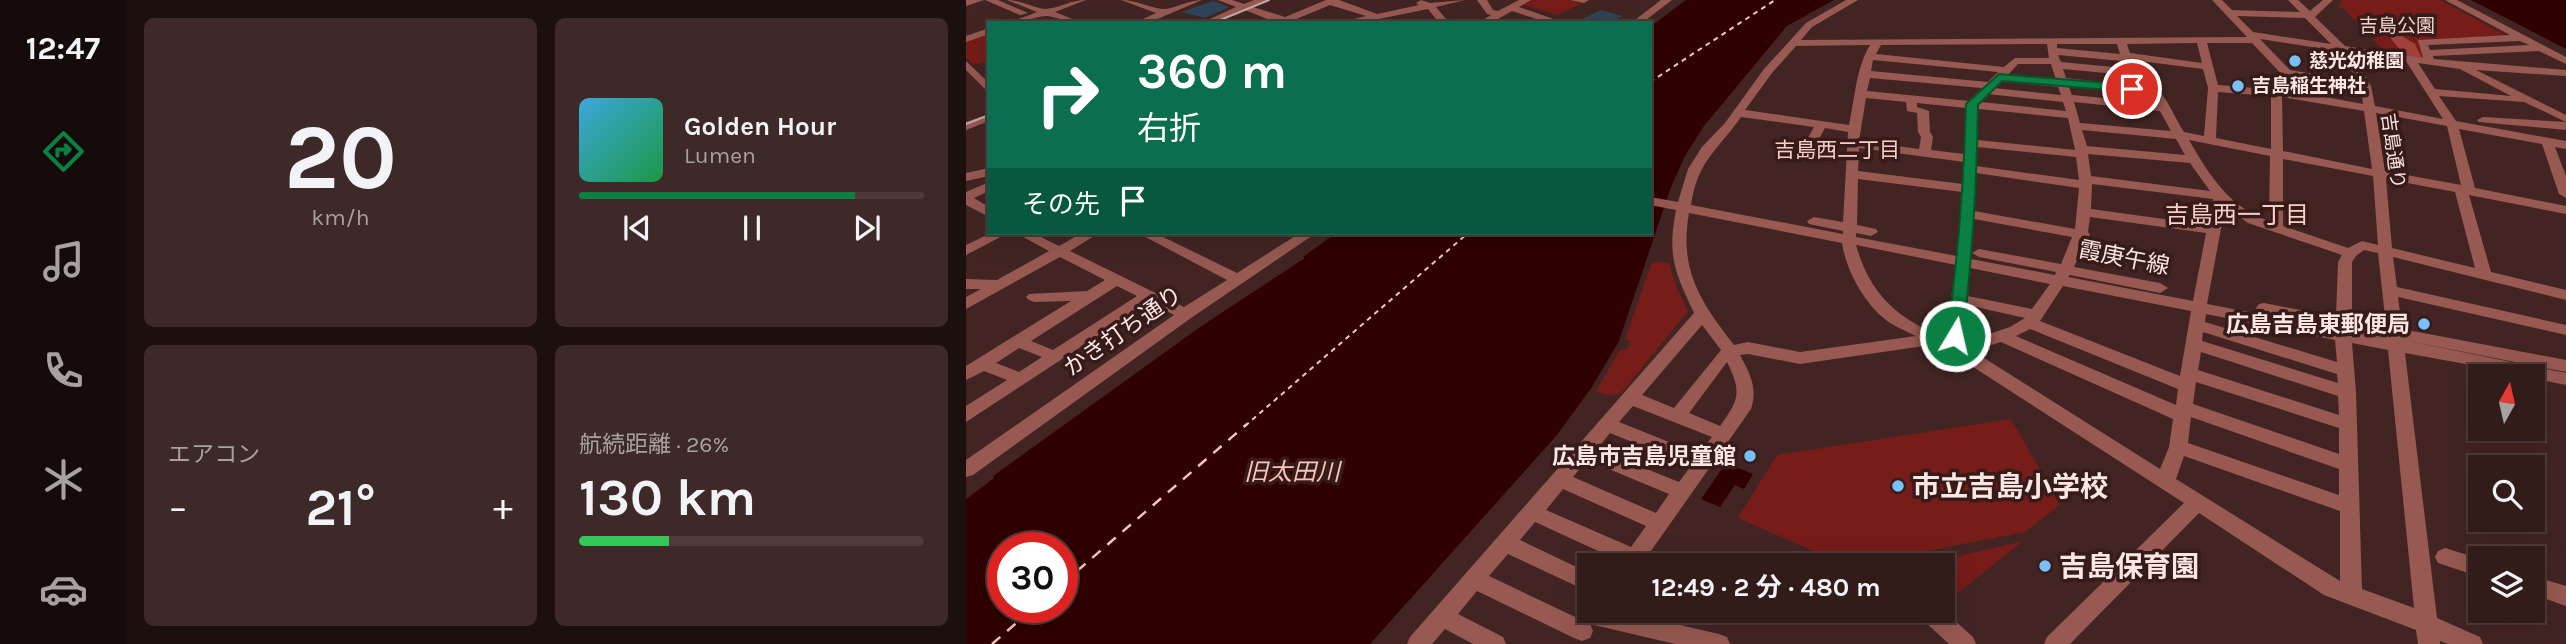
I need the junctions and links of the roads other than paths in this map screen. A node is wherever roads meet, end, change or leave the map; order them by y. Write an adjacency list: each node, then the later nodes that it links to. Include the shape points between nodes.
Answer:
1 (979, 0): 25 (street)
2 (990, 0): 35 (street)
3 (1012, 0): 29 (street)
4 (1081, 0): 29 (street)
5 (1126, 0): 31 (street)
6 (1197, 0): 31 (street)
7 (1223, 0): 27 (street)
8 (1262, 0): 27 (street)
9 (1278, 0): 27 (street)
10 (1403, 0): 33 (street)
11 (1410, 0): 26 (street)
12 (1461, 0): 26 (street)
13 (1482, 0): 32 (street, via 1490,12)
14 (1526, 0): 28 (street)
15 (1575, 0): 16 (street)
16 (1584, 0)
17 (1667, 0): 49 (street)
18 (1853, 0): 59 (street, via 1809,24)
19 (2217, 0): 30 (street)
20 (2293, 0): 34 (street, 吉島通り)
21 (2300, 0): 24 (street)
22 (2450, 0): 54 (street)
23 (1331, 1): 33 (street); 43 (street)
24 (2327, 1): 34 (street)
25 (966, 3)
26 (1430, 6): 33 (street); 45 (street)
27 (1250, 8): 40 (street); 41 (street); 42 (street)
28 (1511, 8): 32 (street); 48 (street)
29 (1045, 12): 35 (street); 38 (street)
30 (2230, 12): 34 (street); 50 (street)
31 (1165, 13): 39 (street)
32 (1500, 14): 46 (street); 47 (street)
33 (1374, 15): 44 (street)
34 (2311, 15): 52 (street, 吉島通り)
35 (1033, 16): 36 (street); 37 (street)
36 (1019, 21)
37 (1047, 21)
38 (1071, 21)
39 (1144, 21)
40 (1212, 21)
41 (1226, 21)
42 (1283, 21)
43 (1288, 21)
44 (1351, 21)
45 (1440, 21)
46 (1487, 21)
47 (1526, 21)
48 (1553, 21)
49 (1639, 21)
50 (2239, 23): 52 (street); 53 (street)
51 (987, 32): 55 (street)
52 (2329, 36): 62 (street, 吉島通り)
53 (2253, 37): 56 (street); 62 (street); 76 (street)
54 (2520, 38): 57 (street); 61 (street)
55 (966, 39)
56 (2201, 40): 58 (street); 73 (street)
57 (2471, 40): 63 (street); 68 (street, via 2422,42)
58 (2121, 41): 65 (street); 67 (street)
59 (1794, 43): 60 (street); 101 (street)
60 (1877, 43): 65 (street); 66 (street)
61 (2540, 48): 64 (street); 70 (street)
62 (2342, 49): 69 (street); 84 (street, 吉島通り)
63 (2489, 50): 64 (street); 68 (street); 74 (street)
64 (2511, 50): 77 (street)
65 (2054, 55): 67 (street); 75 (street); 80 (street, via 2015,61); 82 (street)
66 (1869, 56): 79 (street); 80 (street)
67 (2126, 57): 73 (street); 75 (street)
68 (2428, 57): 69 (street); 72 (street)
69 (2410, 59): 89 (street)
70 (2566, 61)
71 (966, 64): 83 (street)
72 (2458, 66): 74 (street); 94 (street)
73 (2208, 67): 86 (street)
74 (2524, 71): 77 (street)
75 (2130, 72): 87 (street)
76 (2286, 73): 84 (street); 91 (street, via 2295,82)
77 (2553, 73): 78 (street)
78 (2566, 73)
79 (1864, 74): 80 (street); 90 (street)
80 (1996, 81): 82 (street); 92 (street); 95 (street)
81 (966, 83): 83 (street)
82 (2063, 83): 87 (street); 92 (street)
83 (985, 85): 85 (street)
84 (2365, 86): 97 (street, 吉島通り)
85 (966, 88)
86 (2213, 88): 88 (street); 112 (street)
87 (2156, 91): 96 (street)
88 (2277, 92): 91 (street); 121 (street)
89 (2431, 92): 94 (street); 106 (street)
90 (1861, 94): 93 (street); 110 (street)
91 (2298, 95): 97 (street)
92 (2069, 98): 96 (street); 105 (street)
93 (1912, 99): 95 (street); 120 (street, via 1911,110 1923,111)
94 (2530, 101): 99 (street)
95 (1972, 104): 105 (street); 114 (street)
96 (2167, 108): 111 (street)
97 (2368, 109): 106 (street); 125 (street, 吉島通り)
98 (987, 111): 104 (street)
99 (2551, 112): 100 (street); 103 (street)
100 (2566, 112)
101 (1739, 113): 107 (street); 118 (street)
102 (987, 118): 109 (street)
103 (2566, 119)
104 (966, 120)
105 (2076, 120): 111 (street); 119 (street)
106 (2451, 121): 108 (street); 113 (street); 132 (street)
107 (1821, 124): 110 (street); 115 (street)
108 (2566, 125)
109 (966, 126)
110 (1854, 129): 116 (street)
111 (2181, 136): 112 (street); 122 (street)
112 (2210, 140): 121 (street)
113 (2547, 141): 117 (street); 134 (street)
114 (1971, 143): 119 (street); 123 (street)
115 (1811, 144)
116 (1854, 144): 120 (street); 126 (street)
117 (2566, 145)
118 (1708, 146): 129 (street, via 1713,151); 138 (street)
119 (2081, 151): 122 (street); 128 (street)
120 (1924, 153): 123 (street)
121 (2276, 154): 125 (street); 143 (street)
122 (2194, 160): 135 (street)
123 (1971, 164): 128 (street); 131 (street)
124 (987, 172): 127 (street)
125 (2379, 172): 132 (street); 152 (street, 吉島通り)
126 (1851, 174): 131 (street); 145 (street)
127 (966, 177)
128 (2085, 182): 135 (street); 141 (street)
129 (1699, 186)
130 (987, 187): 136 (street)
131 (1970, 189): 142 (street)
132 (2465, 190): 139 (street); 158 (street)
133 (1652, 191): 138 (street)
134 (2566, 194)
135 (2220, 196): 143 (street, via 2253,220); 144 (street)
136 (966, 199): 140 (street)
137 (1652, 201): 138 (street)
138 (1677, 201): 145 (street); 172 (street, via 1681,268)
139 (2566, 209)
140 (987, 212)
141 (2087, 212): 144 (street); 151 (street)
142 (1966, 215): 151 (street); 156 (street)
143 (2276, 228): 155 (street)
144 (2214, 230): 169 (street)
145 (1848, 232): 156 (street); 181 (street, via 1852,261 1891,317)
146 (998, 235): 153 (street)
147 (1027, 235): 154 (street)
148 (1088, 235): 154 (street)
149 (1149, 235): 159 (street)
150 (1306, 235): 159 (street, かき打ち通り)
151 (2082, 235): 157 (street)
152 (2385, 249): 155 (street, via 2362,245); 158 (street); 163 (street, 吉島通り)
153 (966, 251)
154 (1057, 252): 160 (street); 162 (street)
155 (2350, 253): 175 (street, via 2345,262)
156 (1963, 255): 157 (street); 168 (street)
157 (2063, 274): 169 (street); 173 (street)
158 (2484, 274): 164 (street)
159 (1238, 280): 171 (street, かき打ち通り)
160 (1114, 281): 165 (street); 166 (street)
161 (966, 285): 162 (street)
162 (1000, 285): 170 (street)
163 (2390, 290): 176 (street); 178 (street, 吉島通り)
164 (2566, 295)
165 (1090, 296): 167 (street); 179 (street)
166 (1147, 296): 171 (street); 194 (street)
167 (1034, 297)
168 (1961, 299): 173 (street); 181 (street, via 1955,336)
169 (2200, 301): 174 (street); 175 (street)
170 (966, 304)
171 (1185, 314): 203 (street, かき打ち通り)
172 (1702, 314): 182 (street); 192 (street)
173 (2032, 319): 177 (street); 190 (street)
174 (2197, 325): 180 (street); 186 (street)
175 (2343, 329): 178 (street); 186 (street)
176 (2566, 330)
177 (1999, 335): 181 (street); 193 (street)
178 (2395, 340): 185 (street); 189 (street); 224 (street, 吉島通り)
179 (1018, 342): 183 (street); 184 (street)
180 (2194, 344): 190 (street); 191 (street)
181 (1946, 345): 182 (street, via 1800,358 1748,348); 205 (street)
182 (1730, 351): 195 (street); 198 (street, via 1747,395)
183 (1047, 353)
184 (983, 364): 187 (street); 188 (street)
185 (2566, 366)
186 (2346, 371): 191 (street)
187 (966, 374)
188 (1012, 375)
189 (2566, 379)
190 (2189, 380): 193 (street); 197 (street)
191 (2347, 392): 197 (street)
192 (1629, 397): 195 (street); 196 (street)
193 (2183, 412): 199 (street); 202 (street)
194 (966, 415)
195 (1677, 416): 198 (street)
196 (1605, 424): 200 (street); 201 (street)
197 (2347, 424): 202 (street)
198 (1723, 434): 201 (street)
199 (2178, 447): 205 (street); 208 (street)
200 (1583, 451): 204 (street); 206 (street)
201 (1702, 462): 206 (street)
202 (2347, 464): 208 (street)
203 (966, 470)
204 (1559, 479): 209 (street); 210 (street)
205 (2165, 482): 207 (street)
206 (1681, 491): 210 (street)
207 (2197, 503): 219 (street); 229 (street)
208 (2349, 506): 219 (street)
209 (1531, 512): 211 (street); 212 (street)
210 (1659, 523): 213 (street)
211 (1505, 543): 216 (street); 217 (street)
212 (1614, 553)
213 (1638, 553)
214 (2445, 557): 215 (street)
215 (2468, 564)
216 (1577, 577)
217 (1474, 579): 221 (street); 223 (street)
218 (2545, 589): 220 (street)
219 (2351, 596): 224 (street, via 2395,610)
220 (2566, 596)
221 (1442, 617): 225 (street); 226 (street)
222 (1942, 623): 228 (street)
223 (1587, 625): 227 (street)
224 (2428, 634): 230 (street)
225 (1418, 644)
226 (1495, 644)
227 (1719, 644)
228 (1965, 644)
229 (2055, 644)
230 (2472, 644)

